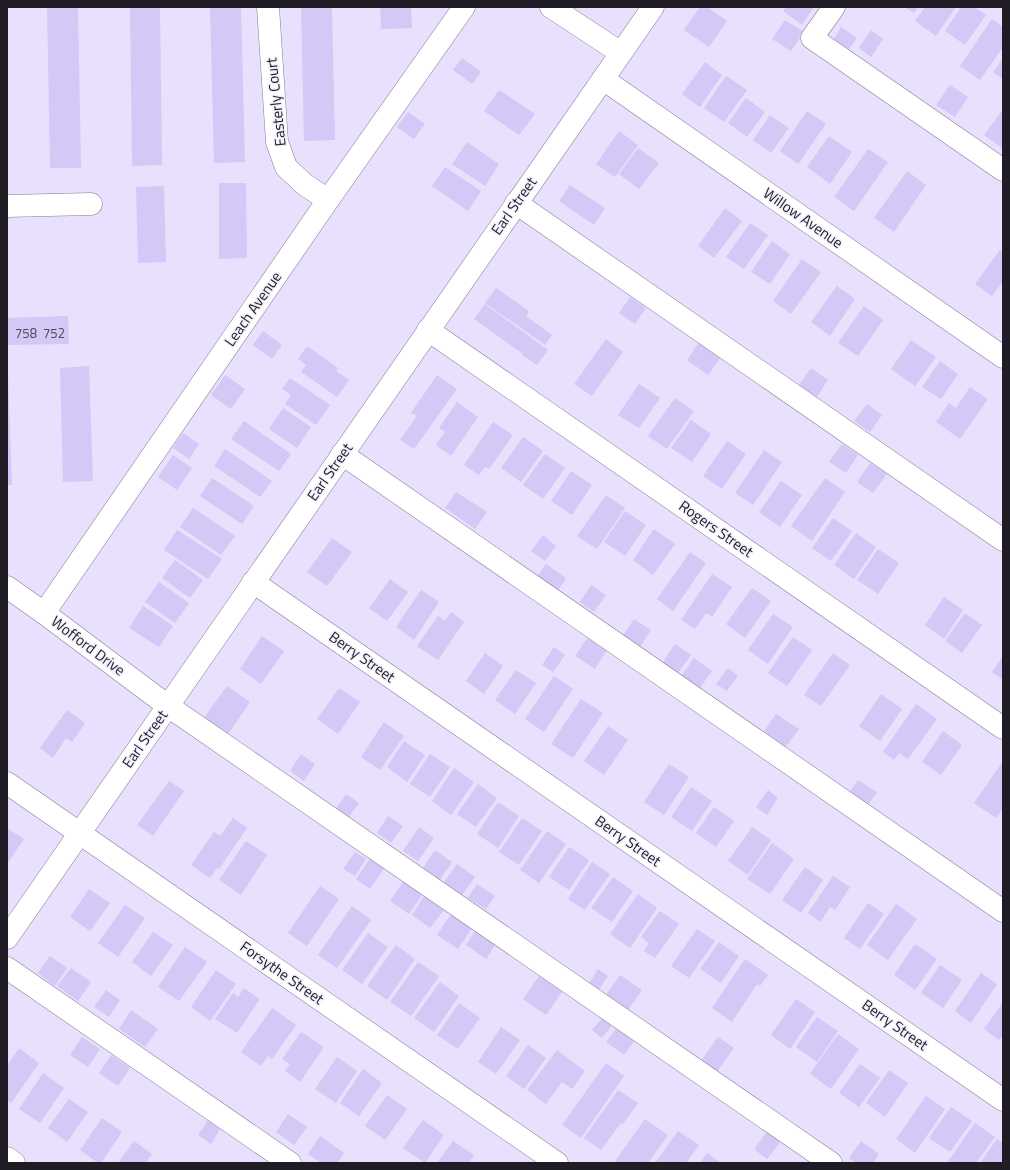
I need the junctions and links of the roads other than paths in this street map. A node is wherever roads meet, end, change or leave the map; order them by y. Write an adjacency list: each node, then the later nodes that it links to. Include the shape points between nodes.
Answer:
1 (268, 7): 9 (street, Easterly Court, via 277,142 286,167 304,184)
2 (464, 7): 9 (street, Leach Avenue)
3 (552, 7): 6 (street)
4 (653, 7): 6 (street, Earl Street)
5 (834, 7): 8 (street, via 812,38)
6 (621, 53): 7 (street, Earl Street)
7 (603, 79): 10 (street, Earl Street); 14 (street, Willow Avenue)
8 (1003, 170)
9 (328, 200): 19 (street, Leach Avenue)
10 (516, 203): 13 (street, Earl Street); 16 (street)
11 (91, 204): 12 (street)
12 (7, 206)
13 (428, 330): 15 (street, Earl Street); 21 (street, Rogers Street)
14 (1003, 356)
15 (342, 454): 17 (street, Earl Street); 24 (street)
16 (1003, 540)
17 (253, 582): 20 (street, Earl Street); 27 (street, Berry Street)
18 (7, 587): 19 (street, Wofford Drive)
19 (44, 613): 20 (street, Wofford Drive)
20 (168, 706): 23 (street, Earl Street); 32 (street, Wofford Drive)
21 (1003, 728)
22 (7, 783): 23 (street, Forsythe Street)
23 (80, 833): 25 (street, Earl Street); 31 (street, Forsythe Street)
24 (1003, 911)
25 (7, 938)
26 (7, 968): 30 (street)
27 (1003, 1100)
28 (7, 1158): 29 (street)
29 (14, 1163)
30 (290, 1163)
31 (557, 1163)
32 (831, 1163)

